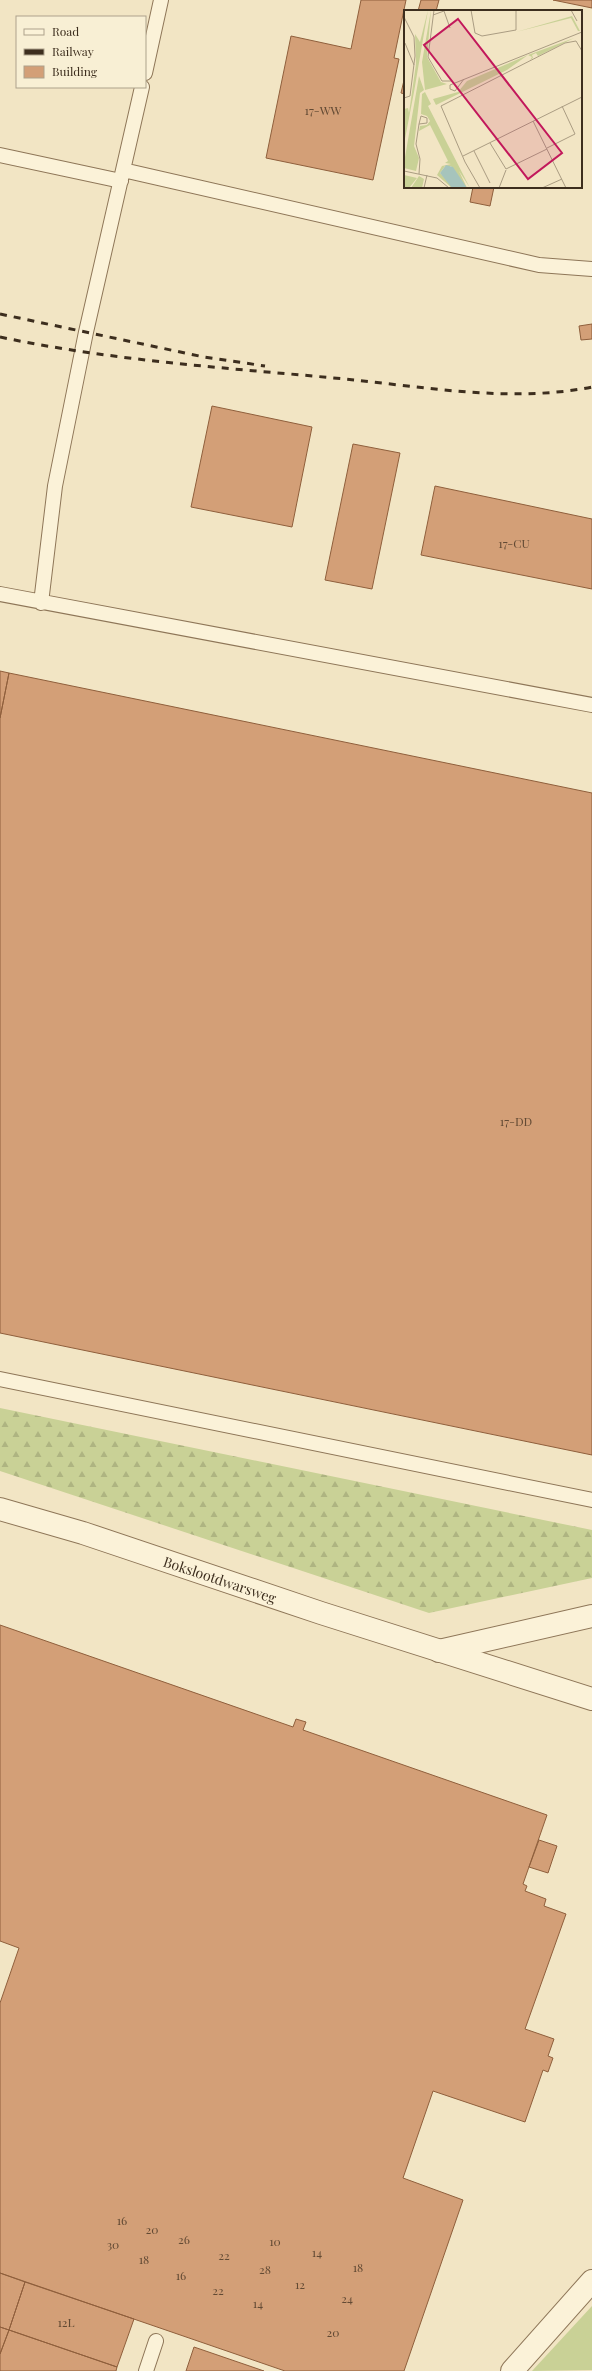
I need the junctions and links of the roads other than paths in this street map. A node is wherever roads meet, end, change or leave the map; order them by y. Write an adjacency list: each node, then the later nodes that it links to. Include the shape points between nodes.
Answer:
1 (162, 0): 2 (lane)
2 (146, 69)
3 (142, 88): 5 (lane)
4 (0, 155): 5 (lane)
5 (122, 175): 6 (lane, via 539,265); 8 (lane, via 86,332 57,479)
6 (592, 269)
7 (0, 594): 8 (lane)
8 (41, 603): 9 (lane)
9 (592, 705)
10 (0, 1379): 11 (lane)
11 (592, 1500)
12 (0, 1509): 14 (street, Bokslootdwarsweg, via 83,1533)
13 (592, 1616): 14 (street)
14 (439, 1651): 15 (street, Bokslootdwarsweg)
15 (592, 1699)
16 (592, 2281): 19 (street)
17 (156, 2341): 18 (lane)
18 (146, 2371)
19 (512, 2371)

